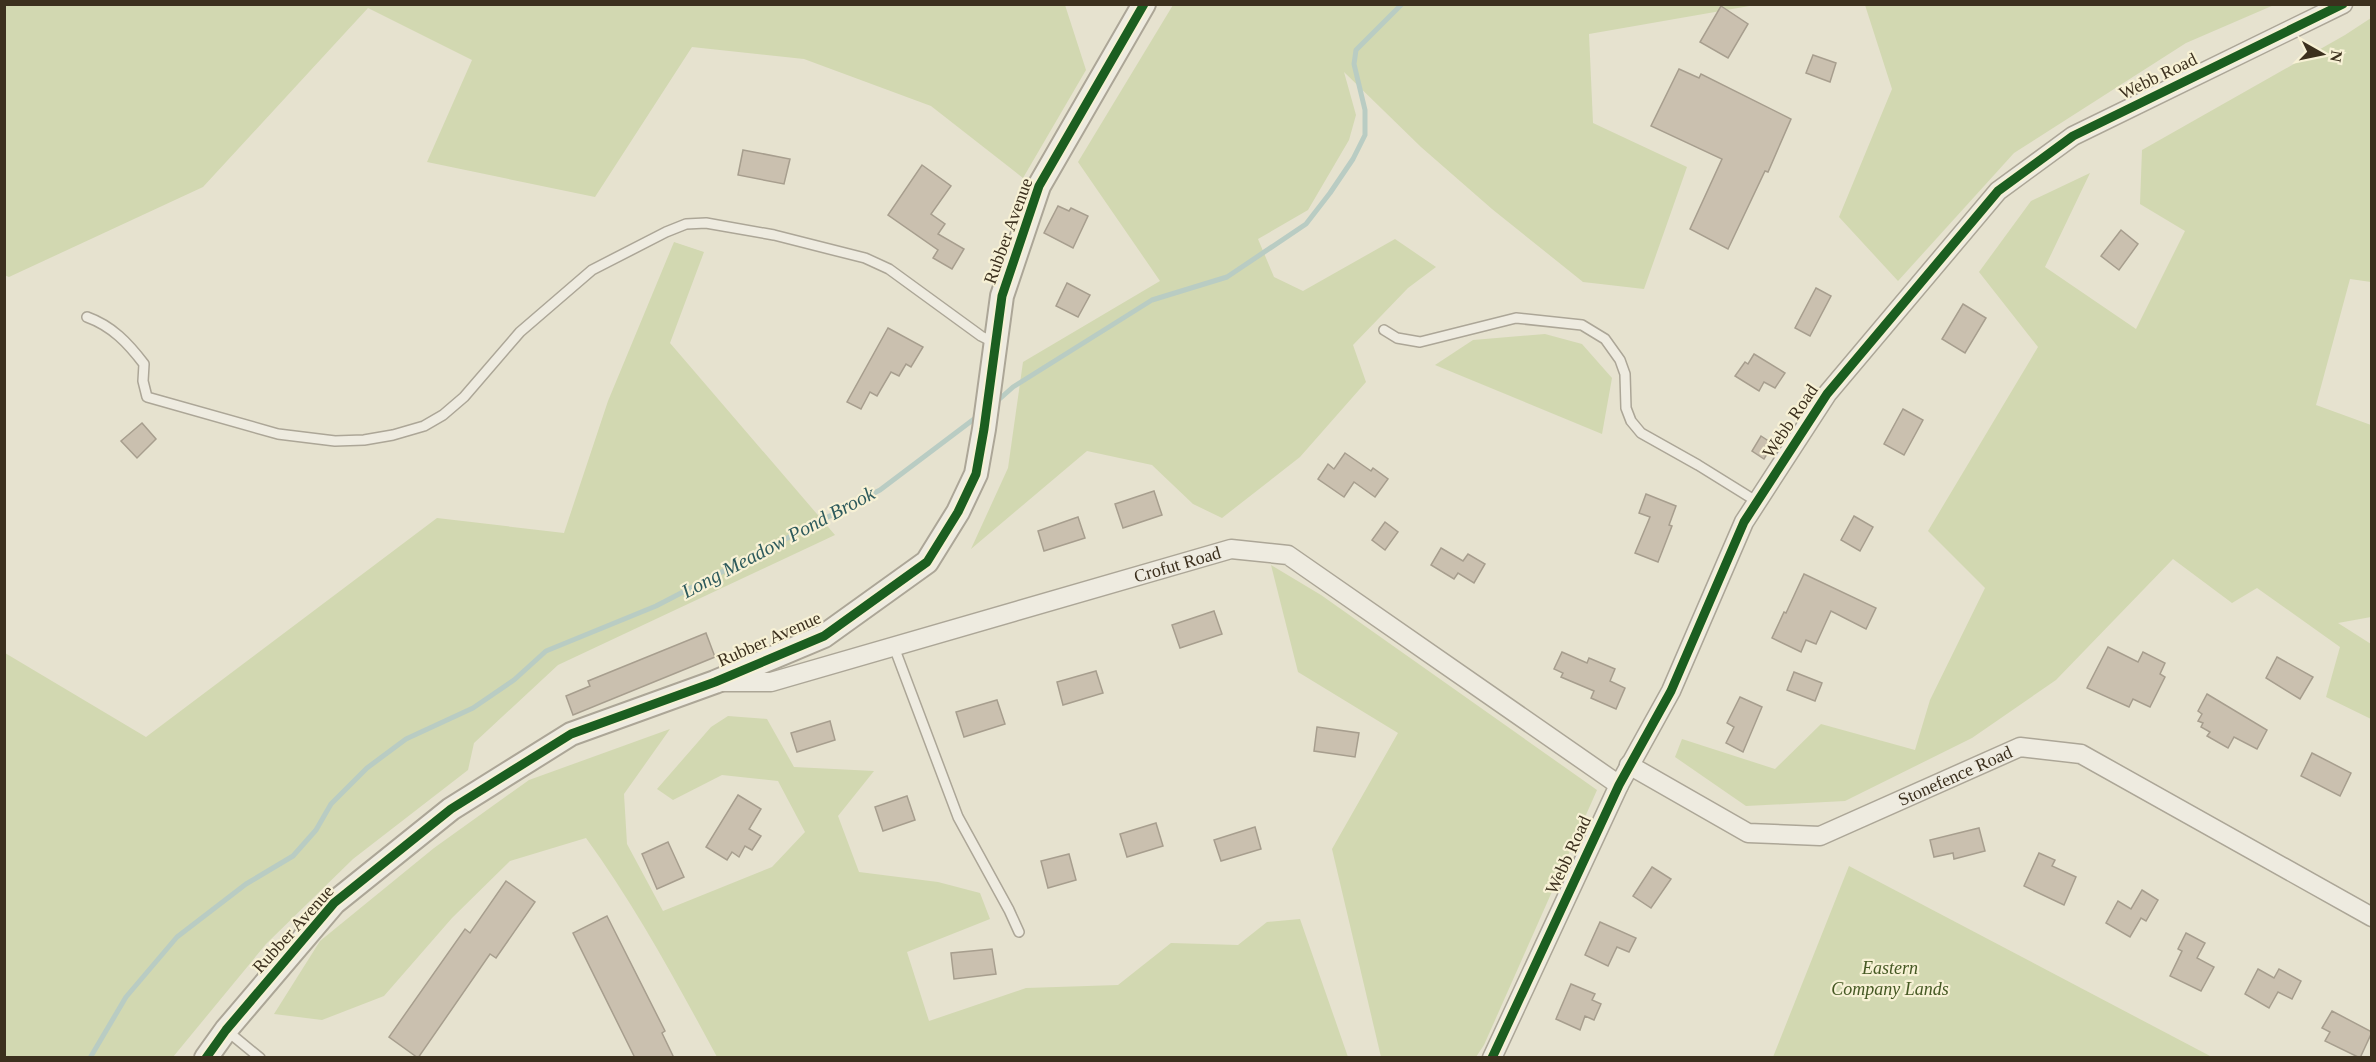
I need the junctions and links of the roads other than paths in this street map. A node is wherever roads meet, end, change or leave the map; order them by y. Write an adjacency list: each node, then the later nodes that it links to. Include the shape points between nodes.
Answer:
1 (1144, 4): 5 (street, Rubber Avenue, via 1039,186 1002,296)
2 (2343, 4): 6 (street, Webb Road, via 2073,136 1998,190 1827,394)
3 (87, 317): 5 (lane, via 104,323 144,364 147,398 278,434 335,441 393,435 424,426 443,415 464,397 520,332 592,270 686,224 705,223 774,235 865,258 889,269)
4 (1384, 330): 6 (lane, via 1397,338 1420,342 1516,318 1582,325 1605,339 1620,360 1626,408 1641,433)
5 (995, 343): 8 (street, Rubber Avenue, via 976,474 927,562 824,636)
6 (1756, 501): 9 (street, Webb Road, via 1671,691)
7 (894, 647): 8 (street, Crofut Road, via 771,682); 10 (street, Crofut Road, via 1231,549 1288,555); 12 (lane, via 958,817)
8 (715, 682): 13 (street, Rubber Avenue, via 571,734 451,809 334,903)
9 (1629, 765): 10 (street, Webb Road); 11 (street, Stonefence Road, via 1748,834 1820,836 2020,747 2080,754)
10 (1618, 785): 16 (street, Webb Road)
11 (2372, 917)
12 (1019, 932)
13 (226, 1030): 14 (street, Rubber Avenue); 15 (lane)
14 (206, 1058)
15 (260, 1058)
16 (1492, 1058)

